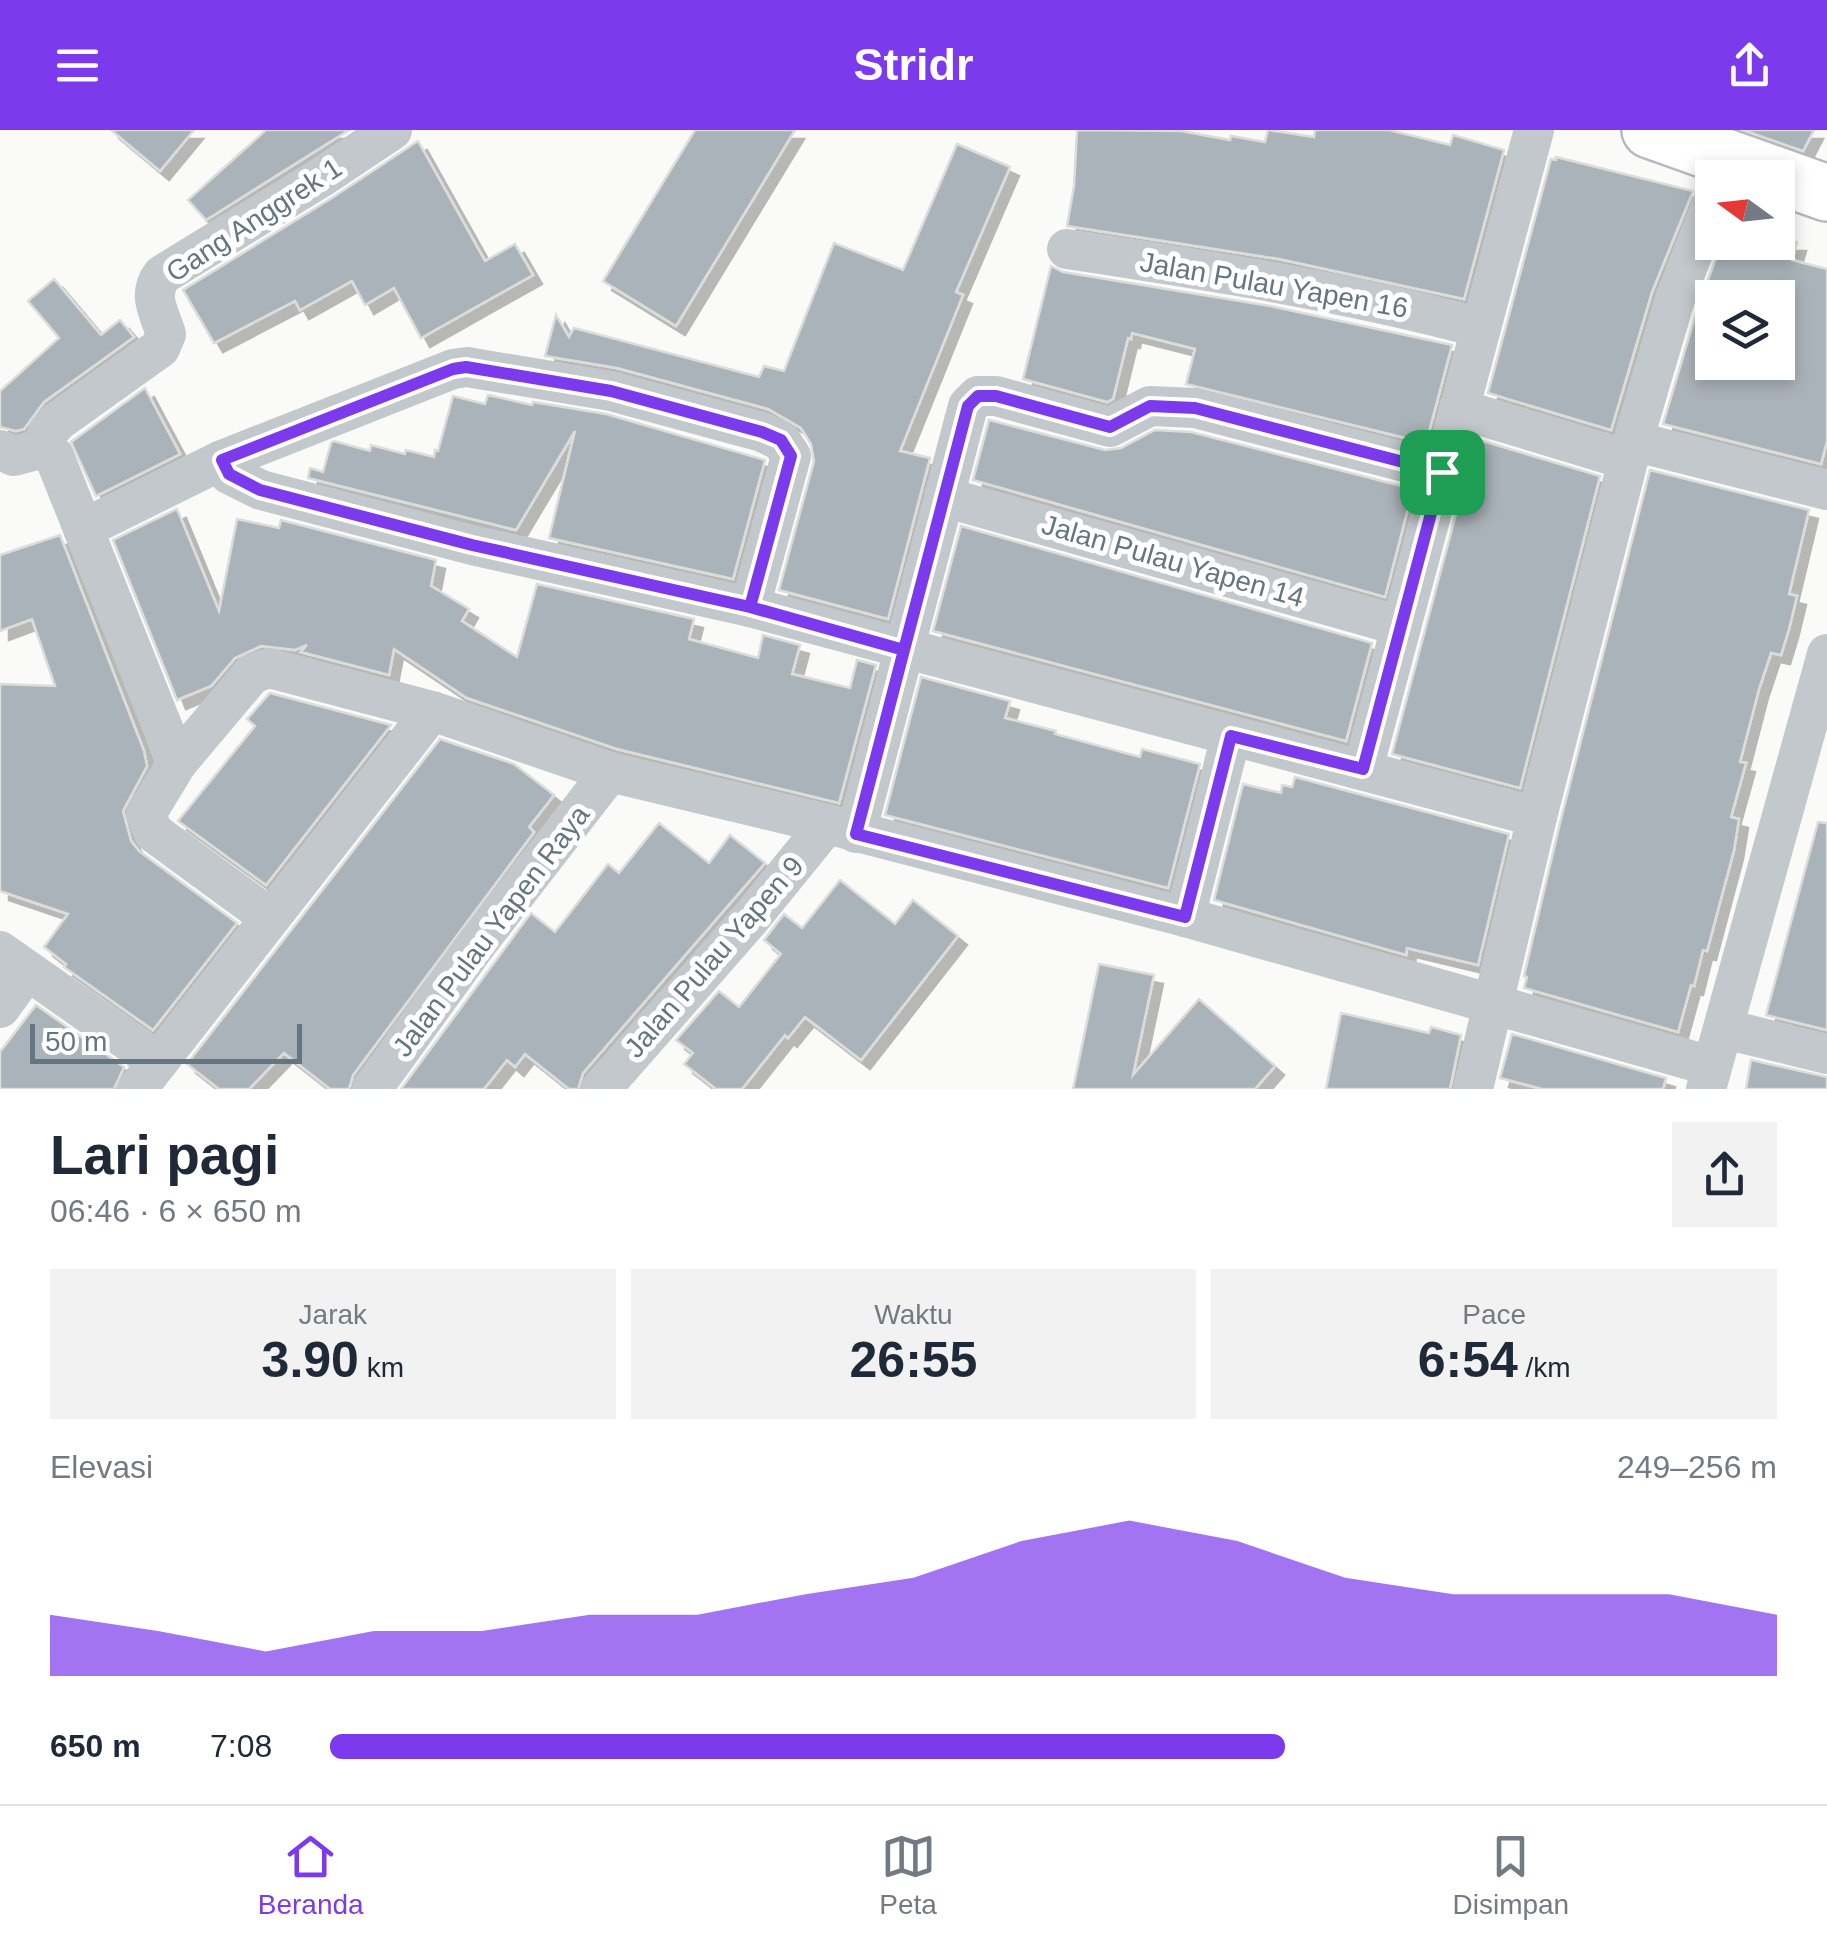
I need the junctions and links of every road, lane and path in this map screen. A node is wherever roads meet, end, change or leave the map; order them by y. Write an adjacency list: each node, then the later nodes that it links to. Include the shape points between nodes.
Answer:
1 (392, 130): 11 (street, Gang Anggrek 1, via 162,276 153,297 166,334 160,348 58,421)
2 (1534, 130): 9 (street)
3 (1650, 130): 4 (street)
4 (1695, 161)
5 (1795, 189): 6 (street)
6 (1827, 193)
7 (1695, 248): 13 (street)
8 (1067, 249): 9 (street, Jalan Pulau Yapen 16, via 1318,289)
9 (1480, 328): 10 (street)
10 (1459, 410): 13 (street); 15 (street)
11 (41, 449): 12 (street, via 14,456); 18 (street, via 54,456)
12 (0, 450)
13 (1631, 451): 16 (street); 28 (street)
14 (222, 460): 18 (street); 19 (street, via 229,474 260,490); 19 (street, via 466,367 611,391 762,432 781,440 791,456)
15 (1442, 472): 17 (street, via 1195,408 1150,406 1110,427 978,396 968,406); 20 (street)
16 (1827, 490)
17 (944, 497): 20 (street, Jalan Pulau Yapen 14); 21 (street)
18 (83, 529): 25 (street)
19 (750, 607): 21 (street)
20 (1402, 626): 26 (street)
21 (904, 650): 24 (street); 29 (street)
22 (1827, 654): 36 (street)
23 (432, 711): 25 (street, via 265,668 252,674); 27 (street); 30 (street)
24 (1231, 736): 26 (street); 31 (street)
25 (177, 763): 30 (street, via 147,808 153,832)
26 (1363, 769): 28 (street)
27 (610, 772): 29 (street); 39 (street, Jalan Pulau Yapen Raya)
28 (1537, 817): 33 (street)
29 (842, 829): 31 (street); 38 (street, Jalan Pulau Yapen 9, via 750,919)
30 (269, 917): 37 (street)
31 (1185, 917): 33 (street)
32 (13, 961): 34 (street); 37 (street)
33 (1491, 1004): 36 (street); 40 (street)
34 (0, 1008)
35 (1827, 1054): 36 (street)
36 (1714, 1061)
37 (147, 1076)
38 (611, 1077)
39 (372, 1089)
40 (1472, 1089)

